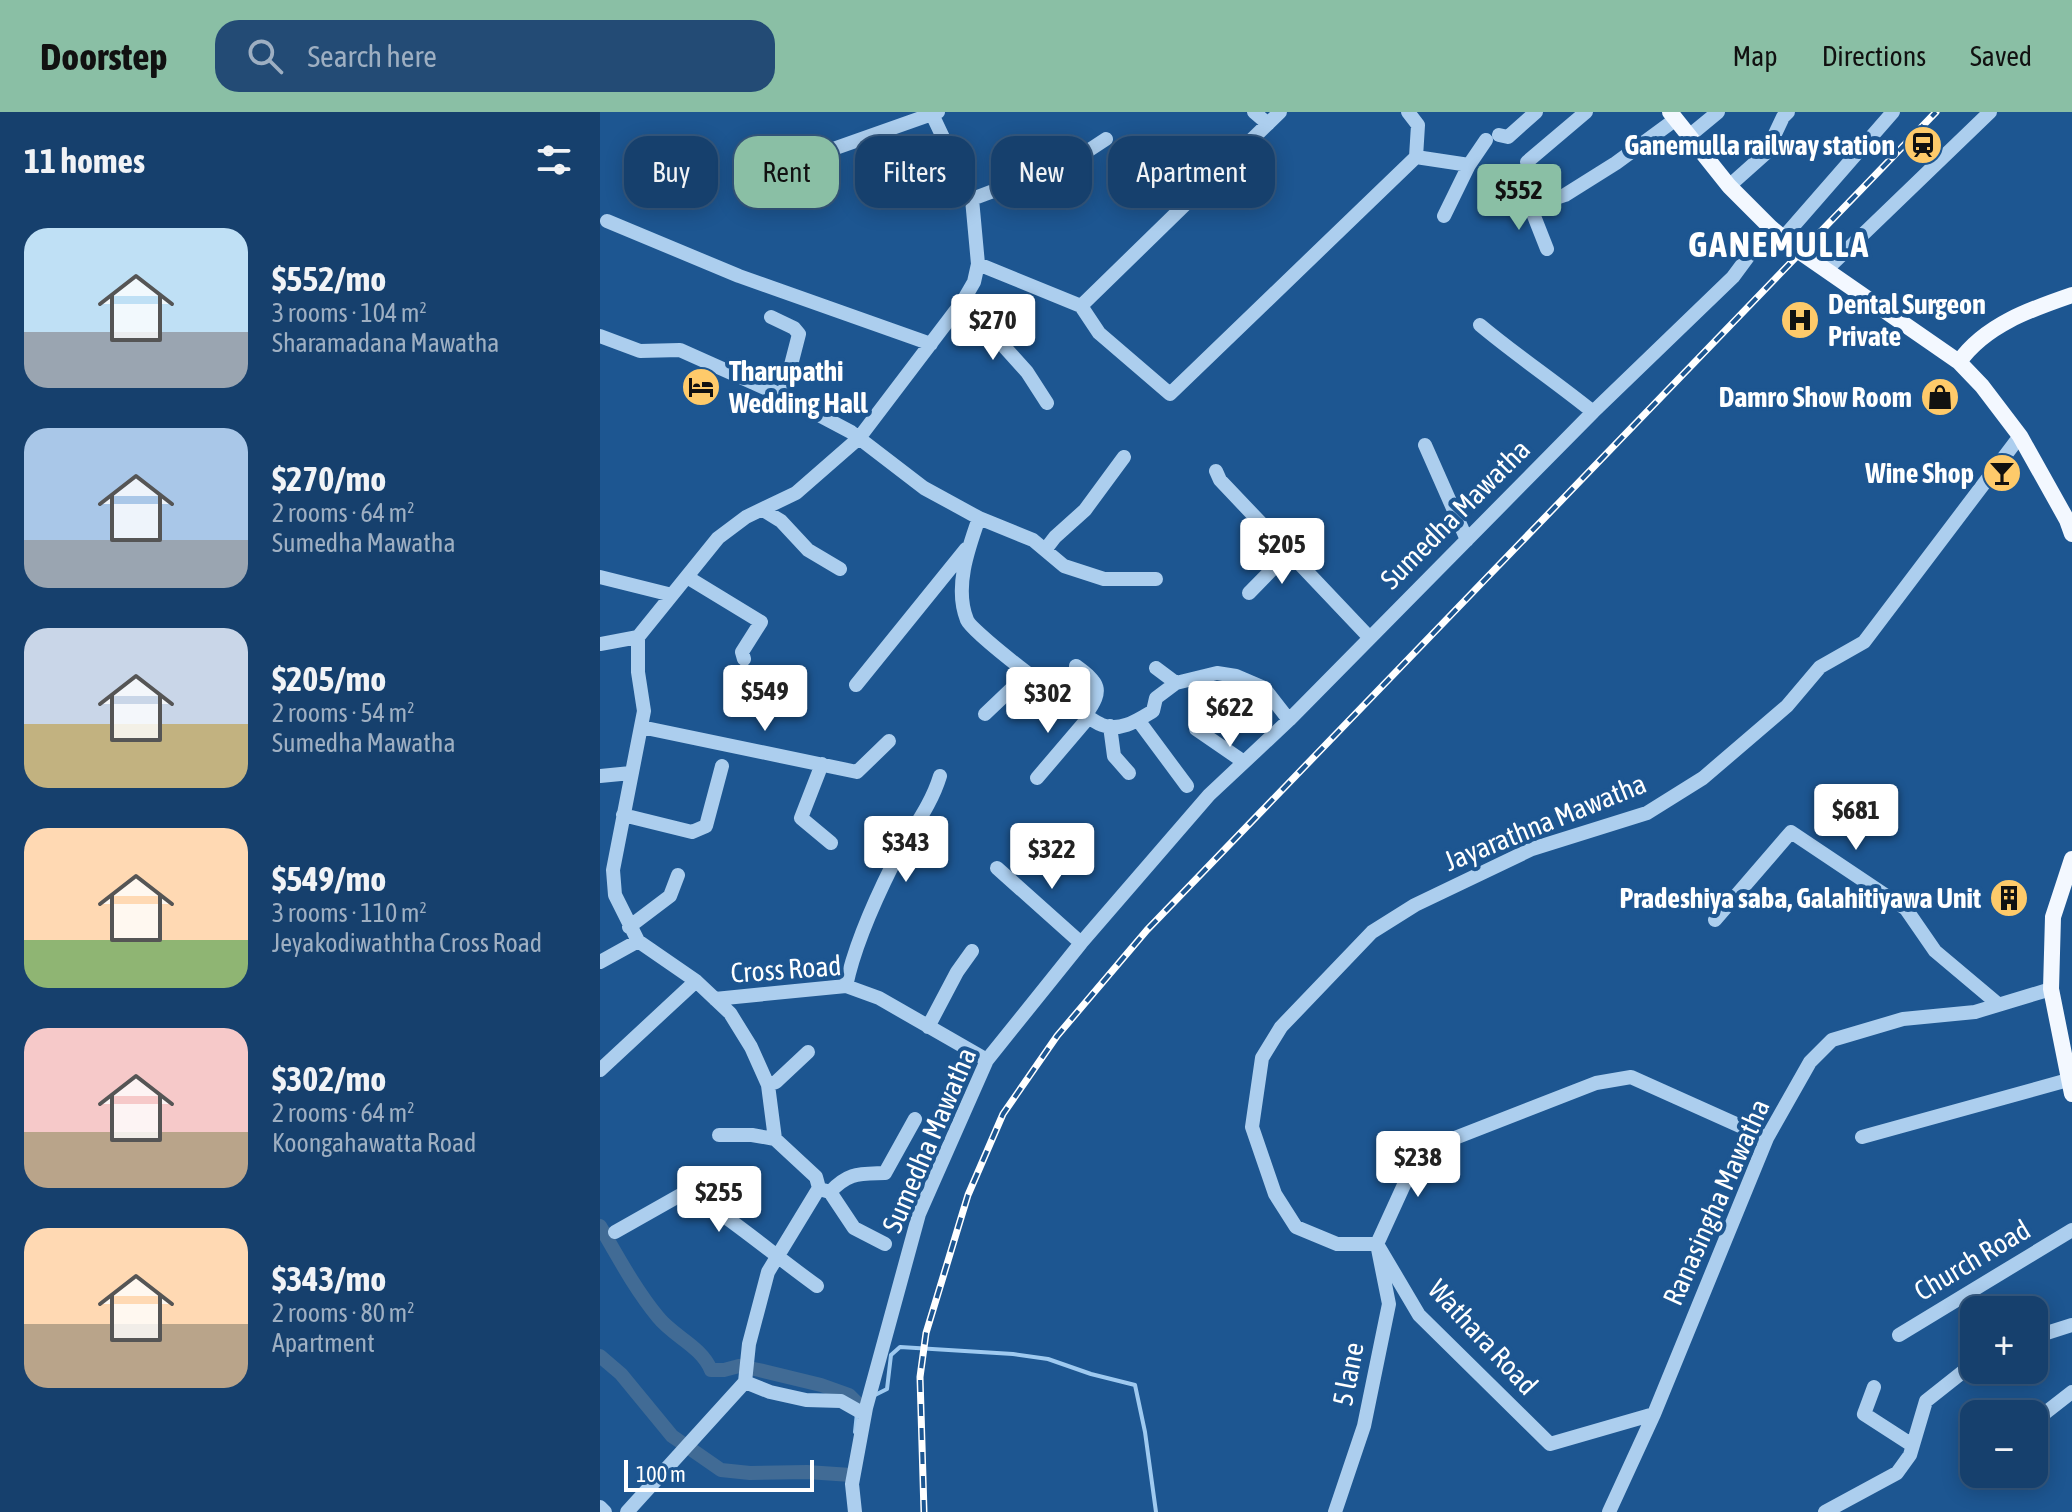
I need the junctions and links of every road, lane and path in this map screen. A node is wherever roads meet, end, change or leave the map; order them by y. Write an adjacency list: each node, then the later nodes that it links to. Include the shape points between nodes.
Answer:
1 (1254, 112): 12 (street)
2 (1280, 112): 12 (street)
3 (1408, 112): 17 (street, via 1418,125)
4 (1536, 112): 19 (street, via 1508,137 1492,137)
5 (1586, 112): 18 (street)
6 (1718, 112): 14 (street)
7 (1788, 112): 20 (street, via 1766,153)
8 (1893, 112): 26 (street)
9 (1990, 112): 29 (street)
10 (934, 113): 13 (street); 16 (street)
11 (1673, 116): 14 (main road); 27 (street, via 1616,163 1565,195 1530,207)
12 (1268, 124): 32 (street)
13 (944, 136)
14 (1689, 136): 20 (main road)
15 (1106, 139): 21 (street, via 1071,162)
16 (839, 147)
17 (1416, 157): 19 (street); 32 (street, via 1170,394 1099,333)
18 (1527, 162)
19 (1469, 165): 23 (street)
20 (1729, 186): 25 (main road)
21 (975, 198)
22 (973, 208): 28 (street)
23 (1444, 216)
24 (607, 221): 36 (street, via 739,276)
25 (1770, 227): 26 (main road); 40 (street, Sumedha Mawatha, via 1733,277)
26 (1783, 238): 29 (main road)
27 (1547, 249)
28 (978, 264): 31 (street); 32 (street)
29 (1826, 270): 37 (main road)
30 (2072, 295): 37 (main road, via 2017,314)
31 (963, 301): 36 (street); 39 (street, via 1027,372)
32 (1081, 306)
33 (771, 317): 38 (street, via 799,334)
34 (1480, 325): 40 (street)
35 (600, 336): 38 (street, via 640,351 680,350)
36 (931, 344): 42 (street)
37 (1959, 362): 41 (main road)
38 (783, 396): 42 (street)
39 (1047, 403)
40 (1593, 412): 49 (street, Sumedha Mawatha)
41 (2020, 436): 48 (main road); 117 (street, Jayarathna Mawatha, via 1864,642 1820,667 1787,706 1703,778 1647,813 1532,849 1415,905 1372,932 1281,1027 1262,1058 1252,1127 1275,1194 1296,1227 1337,1244)
42 (859, 438): 46 (street, via 796,493); 47 (street, via 924,488)
43 (1425, 445): 49 (street)
44 (1124, 457): 51 (street, via 1085,510)
45 (1216, 471): 52 (street)
46 (763, 510): 53 (street, via 808,550); 55 (street, via 718,538)
47 (979, 518): 50 (street); 51 (street)
48 (2072, 534)
49 (1467, 540): 60 (street, Sumedha Mawatha)
50 (969, 546): 65 (street, via 963,570 968,623); 67 (street)
51 (1045, 550): 56 (street, via 1064,566 1104,579)
52 (1288, 553): 57 (street); 60 (street)
53 (840, 569)
54 (600, 577): 58 (street)
55 (687, 577): 58 (street); 62 (street, via 761,622 742,652)
56 (1156, 579)
57 (1249, 593)
58 (672, 595): 59 (street)
59 (638, 637): 61 (street); 73 (street)
60 (1369, 637): 71 (street, Sumedha Mawatha)
61 (600, 644)
62 (744, 659)
63 (1076, 666): 69 (street, via 1098,687)
64 (1156, 668): 66 (street)
65 (1027, 674): 68 (street); 69 (street)
66 (1176, 683): 70 (street, via 1156,698 1153,711); 71 (street, via 1217,673 1236,676 1264,688)
67 (856, 685)
68 (985, 714)
69 (1087, 715): 72 (street); 83 (street)
70 (1138, 720): 72 (street); 84 (street)
71 (1289, 720): 76 (street, Sumedha Mawatha)
72 (1110, 726): 80 (street, via 1114,756)
73 (641, 727): 77 (street); 79 (street)
74 (1196, 729): 76 (street)
75 (889, 741): 77 (street, via 857,772)
76 (1244, 762): 94 (street, Sumedha Mawatha)
77 (822, 764): 86 (street, via 801,818)
78 (722, 766): 85 (street, via 706,826 692,832)
79 (631, 773): 81 (street); 85 (street)
80 (1129, 773)
81 (600, 776)
82 (940, 776): 98 (street, via 935,795 894,864)
83 (1037, 778)
84 (1187, 786)
85 (623, 815): 89 (street)
86 (831, 843)
87 (2072, 859): 99 (main road, via 2053,917)
88 (997, 868): 94 (street)
89 (606, 870): 92 (street)
90 (678, 875): 92 (street, via 670,896)
91 (1715, 920): 101 (street, via 1791,832 1906,909 1935,951)
92 (629, 927): 93 (street)
93 (638, 941): 96 (street); 97 (street)
94 (1081, 943): 104 (street, Sumedha Mawatha)
95 (972, 951): 102 (street)
96 (600, 962)
97 (696, 981): 100 (street); 105 (street)
98 (846, 986): 100 (street, Cross Road); 102 (street, Cross Road, via 879,998)
99 (2051, 989): 101 (street, Ranasingha Mawatha); 107 (main road)
100 (715, 999): 106 (street, via 751,1047)
101 (1998, 1004): 111 (street, Ranasingha Mawatha, via 1975,1012 1903,1019 1832,1040 1810,1062)
102 (928, 1027): 104 (street, Cross Road)
103 (808, 1052): 106 (street)
104 (987, 1060): 127 (street, Sumedha Mawatha, via 919,1214)
105 (600, 1070)
106 (768, 1085): 112 (street)
107 (2070, 1087): 110 (street)
108 (915, 1119): 113 (street, via 885,1173 856,1174)
109 (719, 1135): 112 (street)
110 (1862, 1137)
111 (1767, 1138): 117 (street, via 1631,1077 1596,1083 1419,1152); 129 (street, Ranasingha Mawatha)
112 (775, 1139): 113 (street)
113 (824, 1190): 116 (street, via 854,1228); 118 (street)
114 (2072, 1230): 122 (street, Church Road)
115 (615, 1232): 118 (street, via 691,1193 735,1221)
116 (885, 1244)
117 (1377, 1244): 129 (street, Wathara Road, via 1419,1315 1550,1444); 135 (street, 5 lane, via 1389,1304 1364,1426)
118 (777, 1258): 119 (street); 124 (street, via 768,1272 749,1344)
119 (817, 1286)
120 (2072, 1325): 121 (street)
121 (2048, 1333)
122 (1899, 1335)
123 (1960, 1374): 130 (street, via 1926,1401)
124 (745, 1382): 127 (street, via 806,1400 841,1401); 133 (street)
125 (1874, 1387): 130 (street, via 1864,1414)
126 (2072, 1392): 128 (street)
127 (865, 1411): 134 (street, Sumedha Mawatha, via 852,1484)
128 (2048, 1411)
129 (1654, 1414): 136 (street, Ranasingha Mawatha)
130 (1912, 1445): 137 (street, via 1897,1473)
131 (600, 1507): 132 (street)
132 (605, 1512)
133 (627, 1512)
134 (855, 1512)
135 (1335, 1512)
136 (1609, 1512)
137 (1825, 1512)

